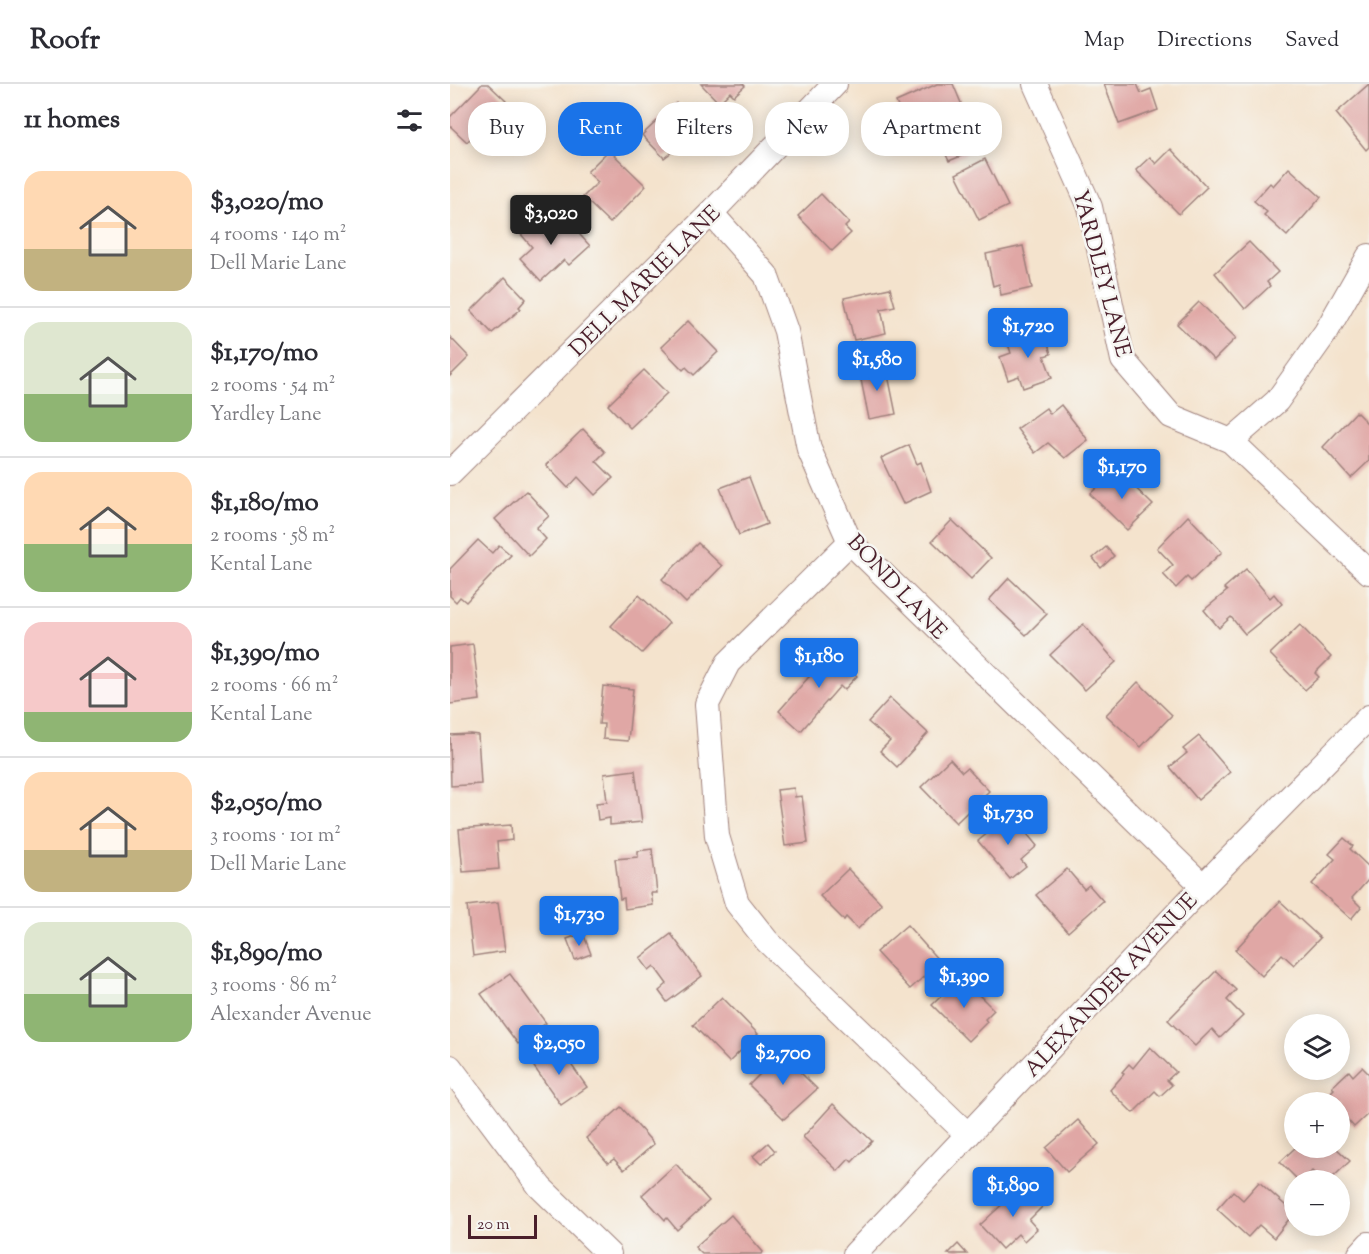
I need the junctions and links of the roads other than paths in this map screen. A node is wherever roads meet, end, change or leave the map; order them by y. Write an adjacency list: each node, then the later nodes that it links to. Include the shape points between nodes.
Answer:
1 (835, 84): 3 (street, DELL MARIE LANE)
2 (1035, 84): 5 (street, YARDLEY LANE, via 1090,207 1123,360 1171,416)
3 (711, 213): 6 (street, DELL MARIE LANE); 7 (street, BOND LANE, via 766,275 786,331 809,449)
4 (1369, 256): 5 (street, via 1326,332 1277,401)
5 (1231, 441): 8 (street, YARDLEY LANE)
6 (450, 473)
7 (850, 542): 10 (street, BOND LANE); 12 (street, via 728,663 707,704 717,836 737,903 767,941)
8 (1369, 572)
9 (1369, 717): 10 (street, ALEXANDER AVENUE)
10 (1203, 886): 12 (street, ALEXANDER AVENUE)
11 (450, 1067): 14 (street, via 540,1187)
12 (968, 1135): 15 (street, ALEXANDER AVENUE)
13 (1369, 1244): 16 (street)
14 (609, 1254)
15 (855, 1254)
16 (1360, 1254)

